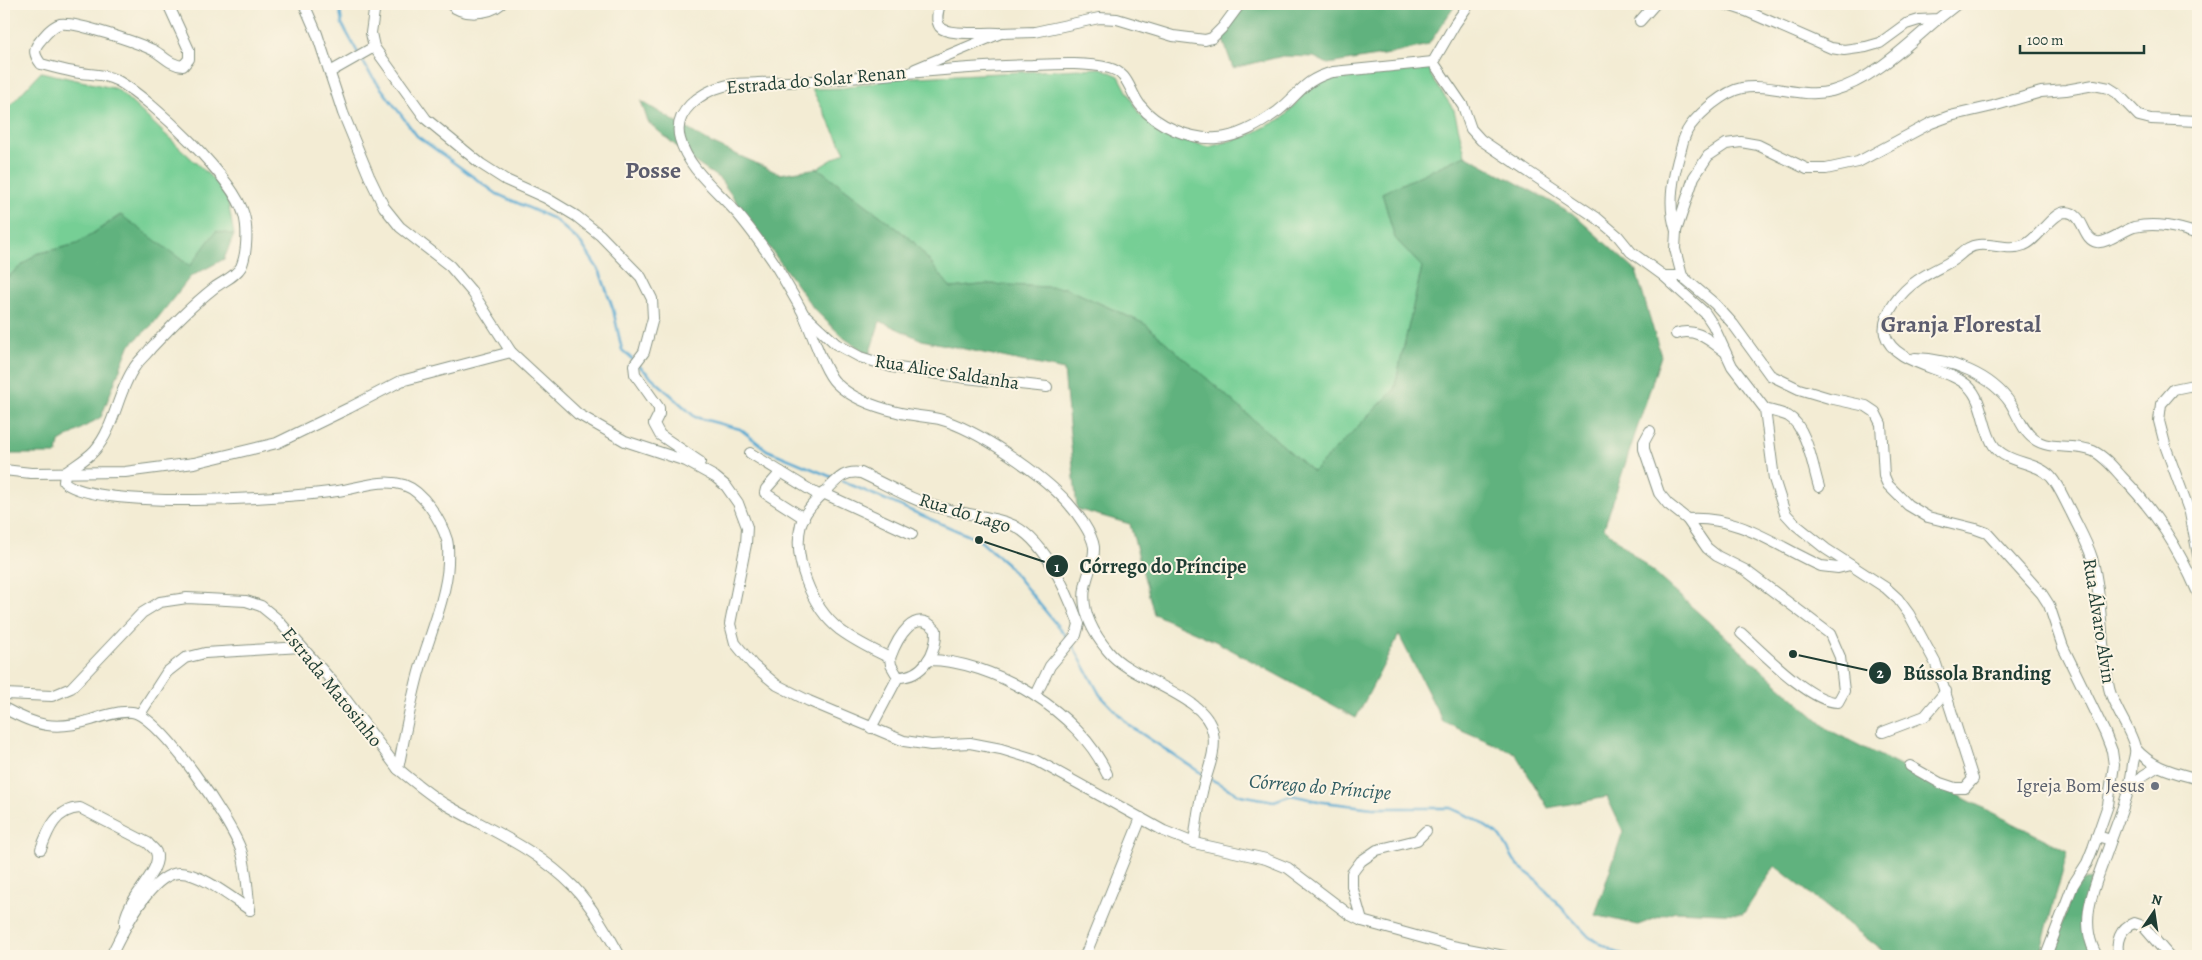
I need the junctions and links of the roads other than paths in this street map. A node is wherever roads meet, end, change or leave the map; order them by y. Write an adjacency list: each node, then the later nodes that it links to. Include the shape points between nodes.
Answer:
1 (168, 4): 36 (street, via 189,50 189,60 183,66 174,65 153,50 70,24 60,24 48,32 35,46 35,56 41,64 102,74 118,81 176,128 212,164 233,192 244,215 244,256 233,276 178,318 134,368 102,440 94,451)
2 (304, 4): 17 (street)
3 (375, 4): 15 (street)
4 (450, 4): 5 (street, via 466,13 480,12)
5 (501, 4)
6 (940, 4): 14 (street, via 937,21 940,28 948,32)
7 (1240, 4): 14 (street, via 1223,27 1205,40 1173,36 1117,18 1099,18 1035,32)
8 (1469, 4): 16 (street)
9 (1655, 4): 13 (street)
10 (1725, 4): 12 (street, via 1831,48 1844,50 1880,42 1906,24)
11 (1956, 4): 12 (street)
12 (1938, 19): 20 (street, via 1865,76 1833,91 1804,94 1743,88 1718,99 1698,116 1686,132 1673,175 1672,218)
13 (1640, 21)
14 (1001, 33): 18 (street)
15 (370, 48): 17 (street); 37 (street, via 434,126 506,180 576,216 600,235 641,277 652,299 653,318 635,374 659,408 654,424 660,435 705,465)
16 (1433, 62): 18 (street, Estrada do Solar Renan, via 1319,76 1302,86 1280,109 1244,132 1205,139 1178,131 1152,117 1139,104 1126,77 1104,66 1011,65); 22 (street, via 1463,106 1471,129 1481,140 1597,218 1631,252)
17 (330, 72): 26 (street, via 365,167 384,207 400,227 450,266 473,293)
18 (903, 74): 24 (street, Estrada do Solar Renan, via 727,85 703,93 680,119 678,137 692,166 741,217 772,259)
19 (2198, 121): 20 (street, via 2139,116 2117,93 2094,85 2041,92 1950,116 1858,162 1826,169 1807,169 1758,145 1726,144 1708,156 1694,177)
20 (1676, 231): 23 (street, via 1675,249)
21 (2198, 234): 28 (street, Rua Álvaro Alvin, via 2158,225 2134,227 2102,242 2095,242 2076,216 2067,212 2059,214 2026,245 1976,245 1964,250 1955,259 1915,281 1889,312 1885,334)
22 (1664, 276): 23 (street); 27 (street, via 1705,313)
23 (1682, 276): 67 (street, via 1733,324 1770,375 1799,389 1866,406 1875,412 1882,424 1884,476 1899,497 1928,517 1987,533 2042,594 2049,605 2063,648 2112,751 2113,781)
24 (802, 312): 30 (street, Rua Alice Saldanha, via 836,344 860,357 966,378); 69 (street, Estrada do Solar Renan, via 836,383 876,405 964,428 1003,451 1069,503 1091,536 1094,549 1085,588 1085,604 1092,629 1110,655 1194,705 1214,736)
25 (1676, 334): 27 (street, via 1693,332)
26 (511, 352): 36 (street, via 401,381 277,442 194,463 125,472); 37 (street, via 578,414 625,441 686,461)
27 (1725, 352): 31 (street)
28 (1906, 358): 45 (street, via 1924,358 1953,365 1985,378 2000,390 2035,440 2080,447 2104,459 2145,502 2171,538); 58 (street, Rua Álvaro Alvin, via 1962,381 1972,389 1995,448 2040,469 2057,486 2091,557 2110,691)
29 (2198, 384): 43 (street, via 2174,390 2162,404 2159,420 2190,514)
30 (1047, 387)
31 (1765, 409): 38 (street, via 1787,416 1798,426); 44 (street, via 1774,479 1785,513)
32 (1650, 432): 41 (street, via 1644,448 1659,493)
33 (750, 454): 35 (street)
34 (4, 470): 36 (street)
35 (781, 472): 39 (street); 40 (street, via 765,492)
36 (65, 473): 61 (street, via 64,482 72,488 107,497 194,500 294,495 382,482 405,486 429,504 447,541 448,564 417,678)
37 (714, 477): 56 (street, via 726,486 738,503 747,527 730,624 735,643 753,665 777,685)
38 (1819, 488)
39 (822, 495): 40 (street); 42 (street); 53 (street, Rua do Lago, via 850,471 942,509 1008,522 1030,536 1045,552 1079,624 1076,635 1050,666)
40 (804, 518): 48 (street, via 798,542 801,565 823,613 840,630)
41 (1687, 518): 44 (street, via 1731,522 1821,566 1838,568); 46 (street, via 1707,548 1745,570 1830,634 1840,657 1842,697 1838,702 1831,702 1802,687)
42 (912, 534)
43 (2198, 555)
44 (1850, 565): 51 (street, via 1898,599 1936,664)
45 (2198, 593)
46 (1741, 633)
47 (302, 647): 52 (street, Estrada Matosinho, via 272,615 246,600 187,598 160,602 142,613 71,688 52,696); 55 (street, via 185,658 167,672); 61 (street, Estrada Matosinho, via 332,681)
48 (890, 658): 49 (street, via 904,632 913,622 922,620 936,630 935,649); 50 (street, via 890,665)
49 (928, 660): 50 (street, via 913,675); 53 (street, via 948,660 968,666)
50 (898, 677): 56 (street)
51 (1946, 691): 57 (street, via 1925,716); 59 (street, via 1952,720 1973,779 1965,788 1955,788)
52 (4, 694)
53 (1036, 695): 62 (street, via 1066,718 1101,760)
54 (4, 708): 55 (street, via 40,724 64,727 106,715)
55 (140, 714): 72 (street, via 182,758 224,816 241,851 250,910 192,875 179,872 167,876 151,890)
56 (871, 728): 65 (street, via 904,741 932,745 970,743 1001,748 1034,760)
57 (1883, 732)
58 (2135, 748): 60 (street); 64 (street, Rua Álvaro Alvin)
59 (1910, 766)
60 (2157, 767): 63 (street); 64 (street)
61 (398, 769): 74 (street, Estrada Matosinho, via 442,802 504,834 538,856 574,888)
62 (1107, 774)
63 (2198, 779)
64 (2129, 789): 68 (street, Rua Álvaro Alvin)
65 (1141, 818): 69 (street, via 1164,832); 75 (street)
66 (1426, 831): 71 (street, via 1417,840 1377,850 1361,861 1352,873 1352,886)
67 (2097, 836): 68 (street); 77 (street, via 2087,863 2073,885)
68 (2111, 840): 78 (street, Rua Álvaro Alvin, via 2087,916 2087,929)
69 (1194, 843): 71 (street, via 1276,862 1295,872)
70 (41, 849): 72 (street, via 50,827 70,808 80,808 148,843 156,851 157,860 131,903 125,916)
71 (1362, 921): 76 (street, via 1452,946)
72 (126, 924): 73 (street)
73 (111, 956)
74 (620, 956)
75 (1085, 956)
76 (1504, 956)
77 (2046, 956)
78 (2097, 956)
79 (2119, 956): 80 (street, via 2120,934 2134,923 2143,926)
80 (2169, 956)

